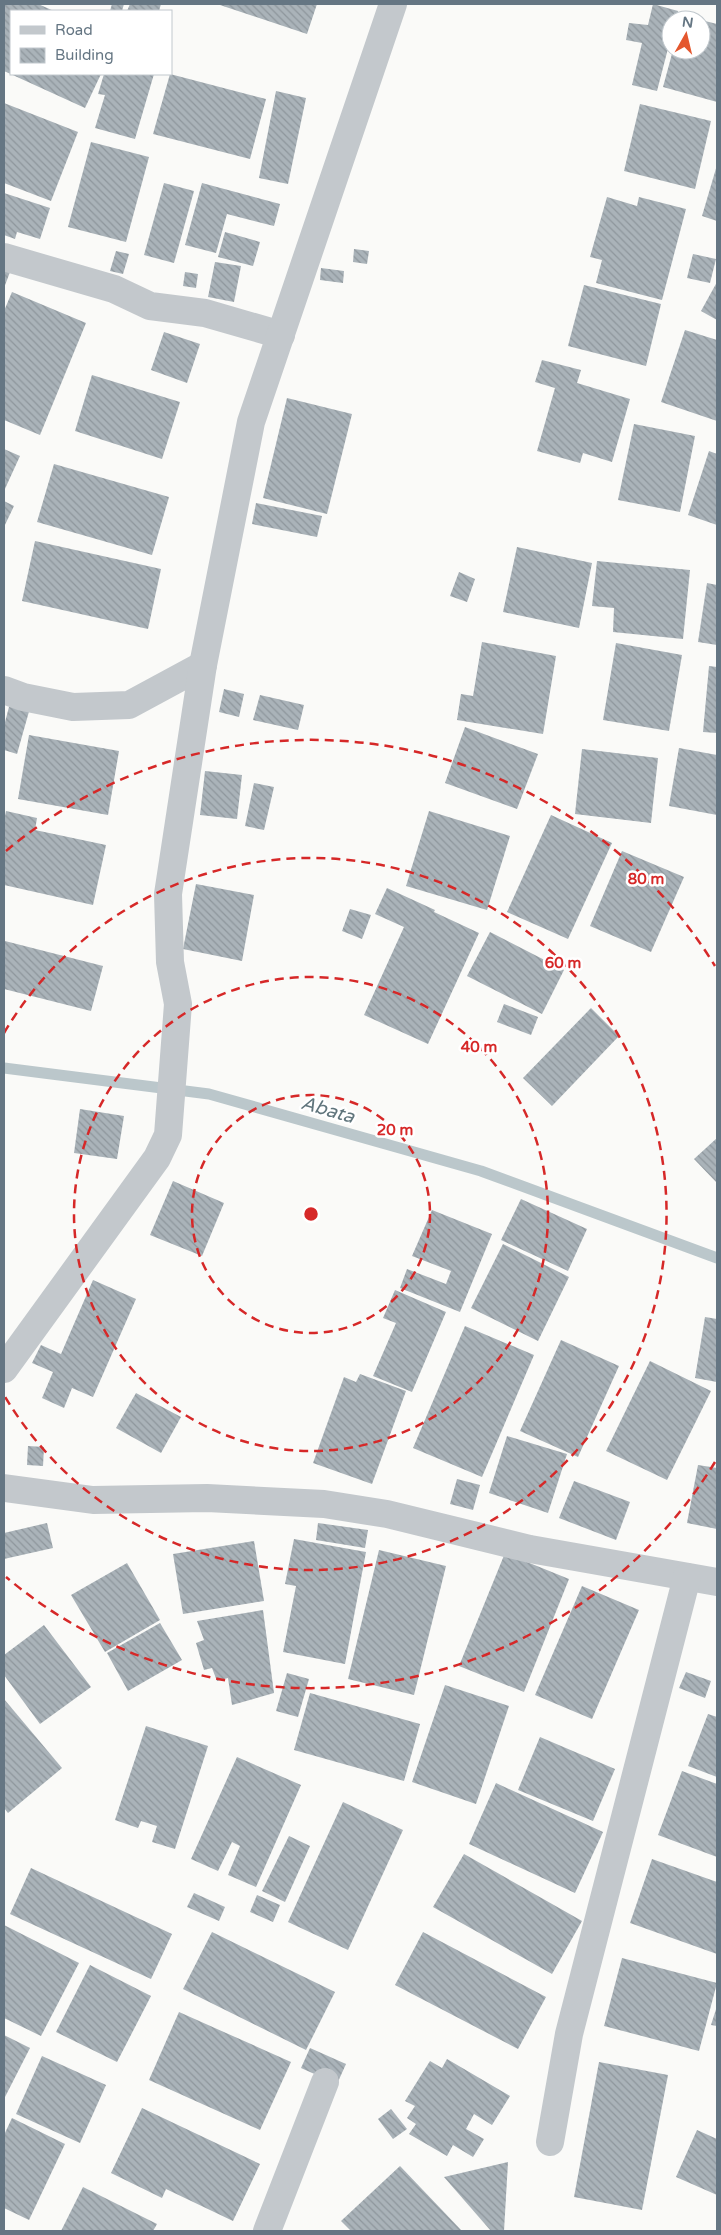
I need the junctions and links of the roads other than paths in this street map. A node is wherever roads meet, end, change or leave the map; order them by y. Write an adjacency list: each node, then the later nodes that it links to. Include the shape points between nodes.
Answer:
1 (393, 4): 3 (street)
2 (4, 257): 3 (street, via 114,289 150,306 206,313)
3 (281, 335): 4 (street, via 251,422)
4 (203, 665): 5 (street, via 129,705 74,707); 6 (street, via 168,894 170,962 178,1004 168,1135 157,1158)
5 (4, 690)
6 (4, 1369)
7 (4, 1488): 8 (street, via 93,1500 207,1498 324,1504 387,1514 530,1549)
8 (687, 1577): 9 (street); 11 (street, via 569,2034)
9 (717, 1582)
10 (325, 2082): 12 (street)
11 (550, 2142)
12 (267, 2231)

